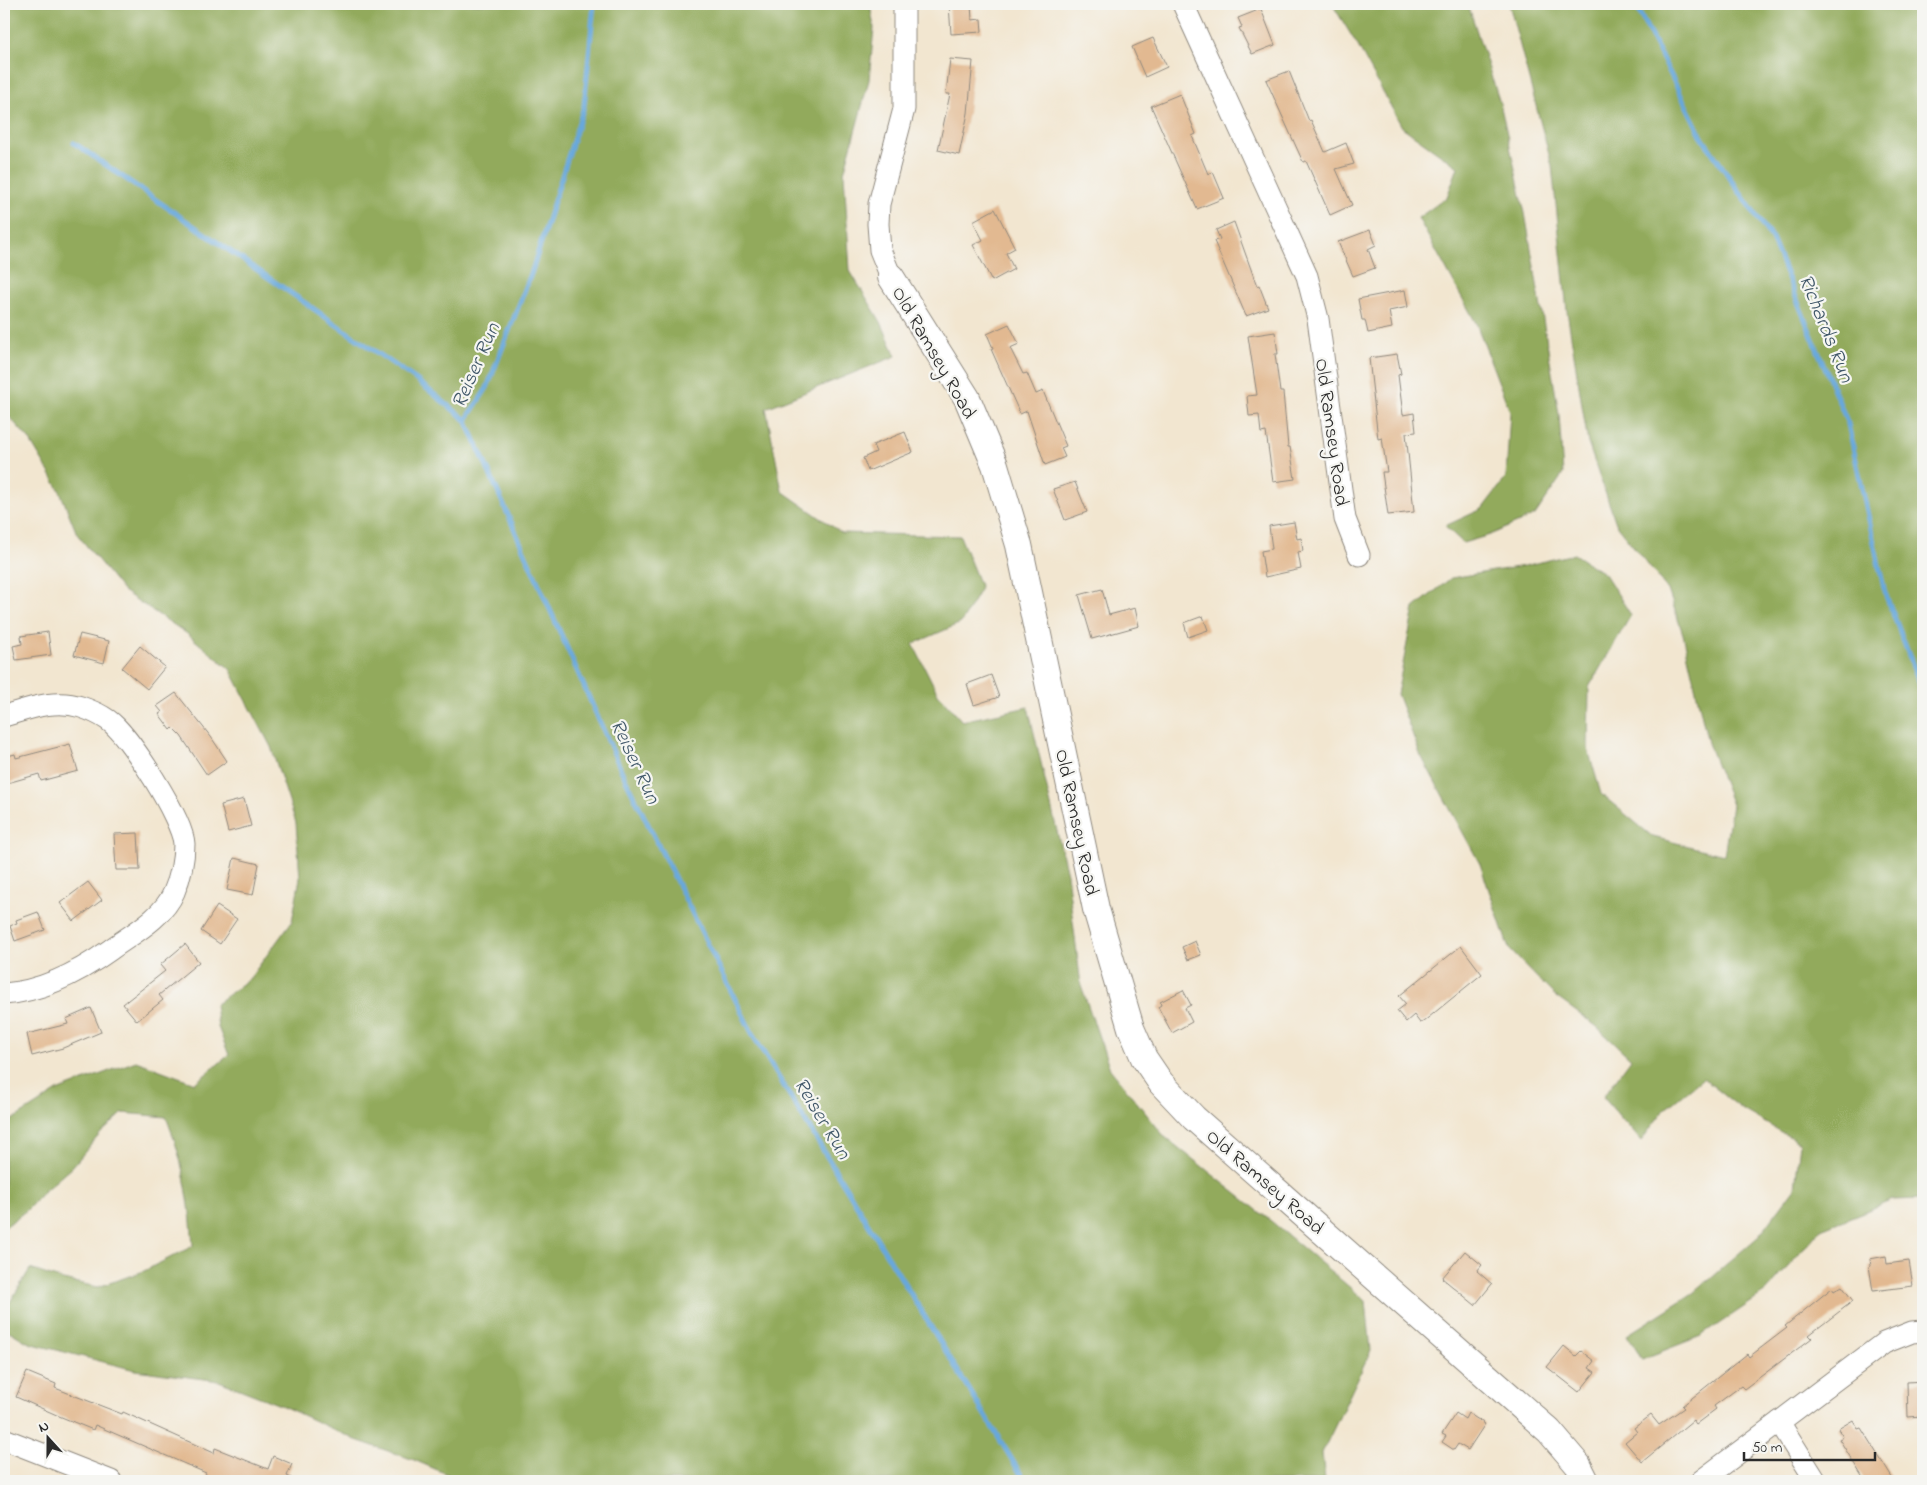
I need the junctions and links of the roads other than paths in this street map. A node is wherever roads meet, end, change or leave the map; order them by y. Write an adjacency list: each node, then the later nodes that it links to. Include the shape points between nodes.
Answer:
1 (904, 4): 3 (street, Old Ramsey Road, via 904,109 879,204 878,224 880,250)
2 (1184, 4): 4 (street, Old Ramsey Road, via 1307,276 1318,319 1345,519)
3 (892, 277): 11 (street, Old Ramsey Road, via 967,398 995,465 1019,545 1096,909 1131,1028 1144,1058 1194,1118 1549,1430 1578,1465)
4 (1359, 555)
5 (4, 716): 6 (street, via 57,703 81,707 109,720 134,746 175,819 184,843 181,872 173,894 155,918 102,956 54,984)
6 (4, 994)
7 (1923, 1331): 8 (street, via 1884,1343)
8 (1779, 1422): 12 (street); 13 (street)
9 (4, 1439): 10 (street)
10 (111, 1481)
11 (1586, 1481)
12 (1701, 1481)
13 (1816, 1481)

